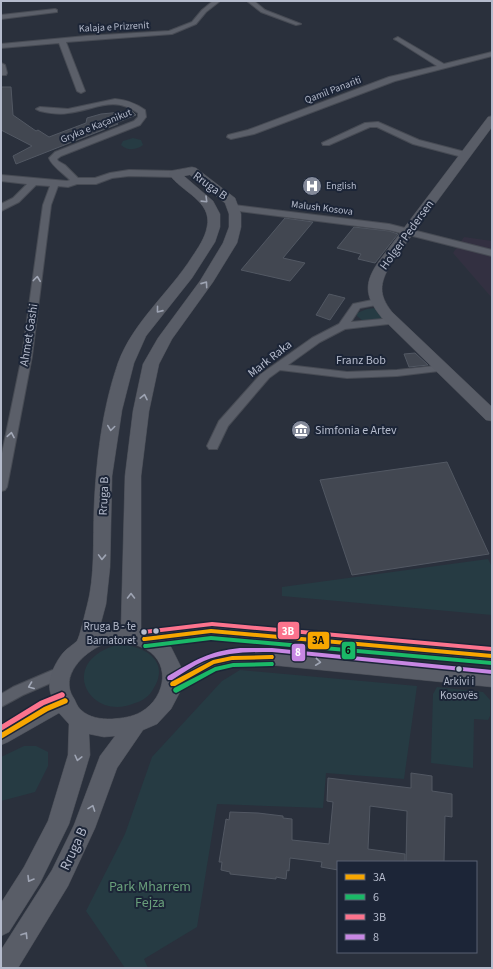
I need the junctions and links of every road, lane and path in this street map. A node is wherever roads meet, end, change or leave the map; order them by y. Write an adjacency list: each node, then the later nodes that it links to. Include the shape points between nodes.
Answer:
1 (218, 1): 7 (street, Kalaja e Prizrenit, via 204,10 194,23 170,33)
2 (250, 1): 5 (street, via 263,11)
3 (55, 11): 4 (street)
4 (1, 17)
5 (298, 24)
6 (398, 39): 11 (street)
7 (62, 40): 8 (street, Kalaja e Prizrenit); 13 (street)
8 (1, 46)
9 (492, 54): 11 (street, Qamil Panariti)
10 (1, 65): 12 (street)
11 (443, 66): 16 (street, Qamil Panariti, via 374,86 252,132)
12 (2, 73)
13 (81, 92)
14 (40, 109): 21 (street, Gryka e Kaçanikut, via 68,111 116,100 126,102 142,112 142,117 137,123 53,158 54,162)
15 (492, 119): 18 (main road, Holger Pedersen)
16 (231, 137)
17 (326, 143): 18 (street, via 368,125 378,124 416,142)
18 (466, 155): 26 (main road, Holger Pedersen)
19 (175, 174): 21 (street, via 129,173 96,181); 25 (main road, Rruga B, via 192,171 231,201); 37 (main road, Rruga B, one-way to 37, via 209,204 214,214 214,226 208,242 185,278 139,335 126,363 114,410 104,476 97,604)
20 (1, 178): 22 (street)
21 (76, 181): 23 (street, via 68,184)
22 (34, 182): 23 (street); 24 (street, via 16,200)
23 (55, 183): 35 (street, Ahmet Gashi, one-way to 23, via 27,356 47,205)
24 (1, 208)
25 (234, 208): 26 (street, Malush Kosova, via 389,227); 36 (main road, Rruga B, one-way to 25, via 133,476 141,412 151,364 230,243 235,227)
26 (408, 232): 27 (street, Malush Kosova); 28 (main road, Holger Pedersen, via 376,276 374,286)
27 (492, 253)
28 (377, 302): 29 (main road); 30 (street, Mark Raka, via 357,306)
29 (393, 321): 30 (street, Mark Raka); 32 (main road)
30 (343, 326): 31 (street, Mark Raka, via 316,340)
31 (279, 367): 32 (street, Franz Bob, via 347,375); 34 (street, Mark Raka, via 265,376 222,424)
32 (443, 368): 33 (main road)
33 (492, 416)
34 (213, 446)
35 (1, 487)
36 (138, 637): 37 (main road, via 110,635); 38 (main road, via 211,631); 41 (main road, via 158,646 167,657 173,670)
37 (85, 645): 39 (main road, via 73,655)
38 (492, 656)
39 (62, 672): 42 (street, one-way to 42); 43 (main road, via 60,688 62,700)
40 (492, 679): 41 (main road, one-way to 40, via 213,662 251,657)
41 (173, 684): 45 (main road, via 161,708)
42 (1, 701)
43 (65, 702): 44 (main road, via 68,710); 46 (main road, via 46,709)
44 (79, 720): 45 (main road, via 104,728 118,729); 47 (main road, Rruga B, one-way to 47, via 79,755 58,824 32,875)
45 (135, 725): 48 (main road, Rruga B, one-way to 45, via 60,878 84,828 108,763)
46 (1, 736)
47 (1, 924)
48 (4, 968)

